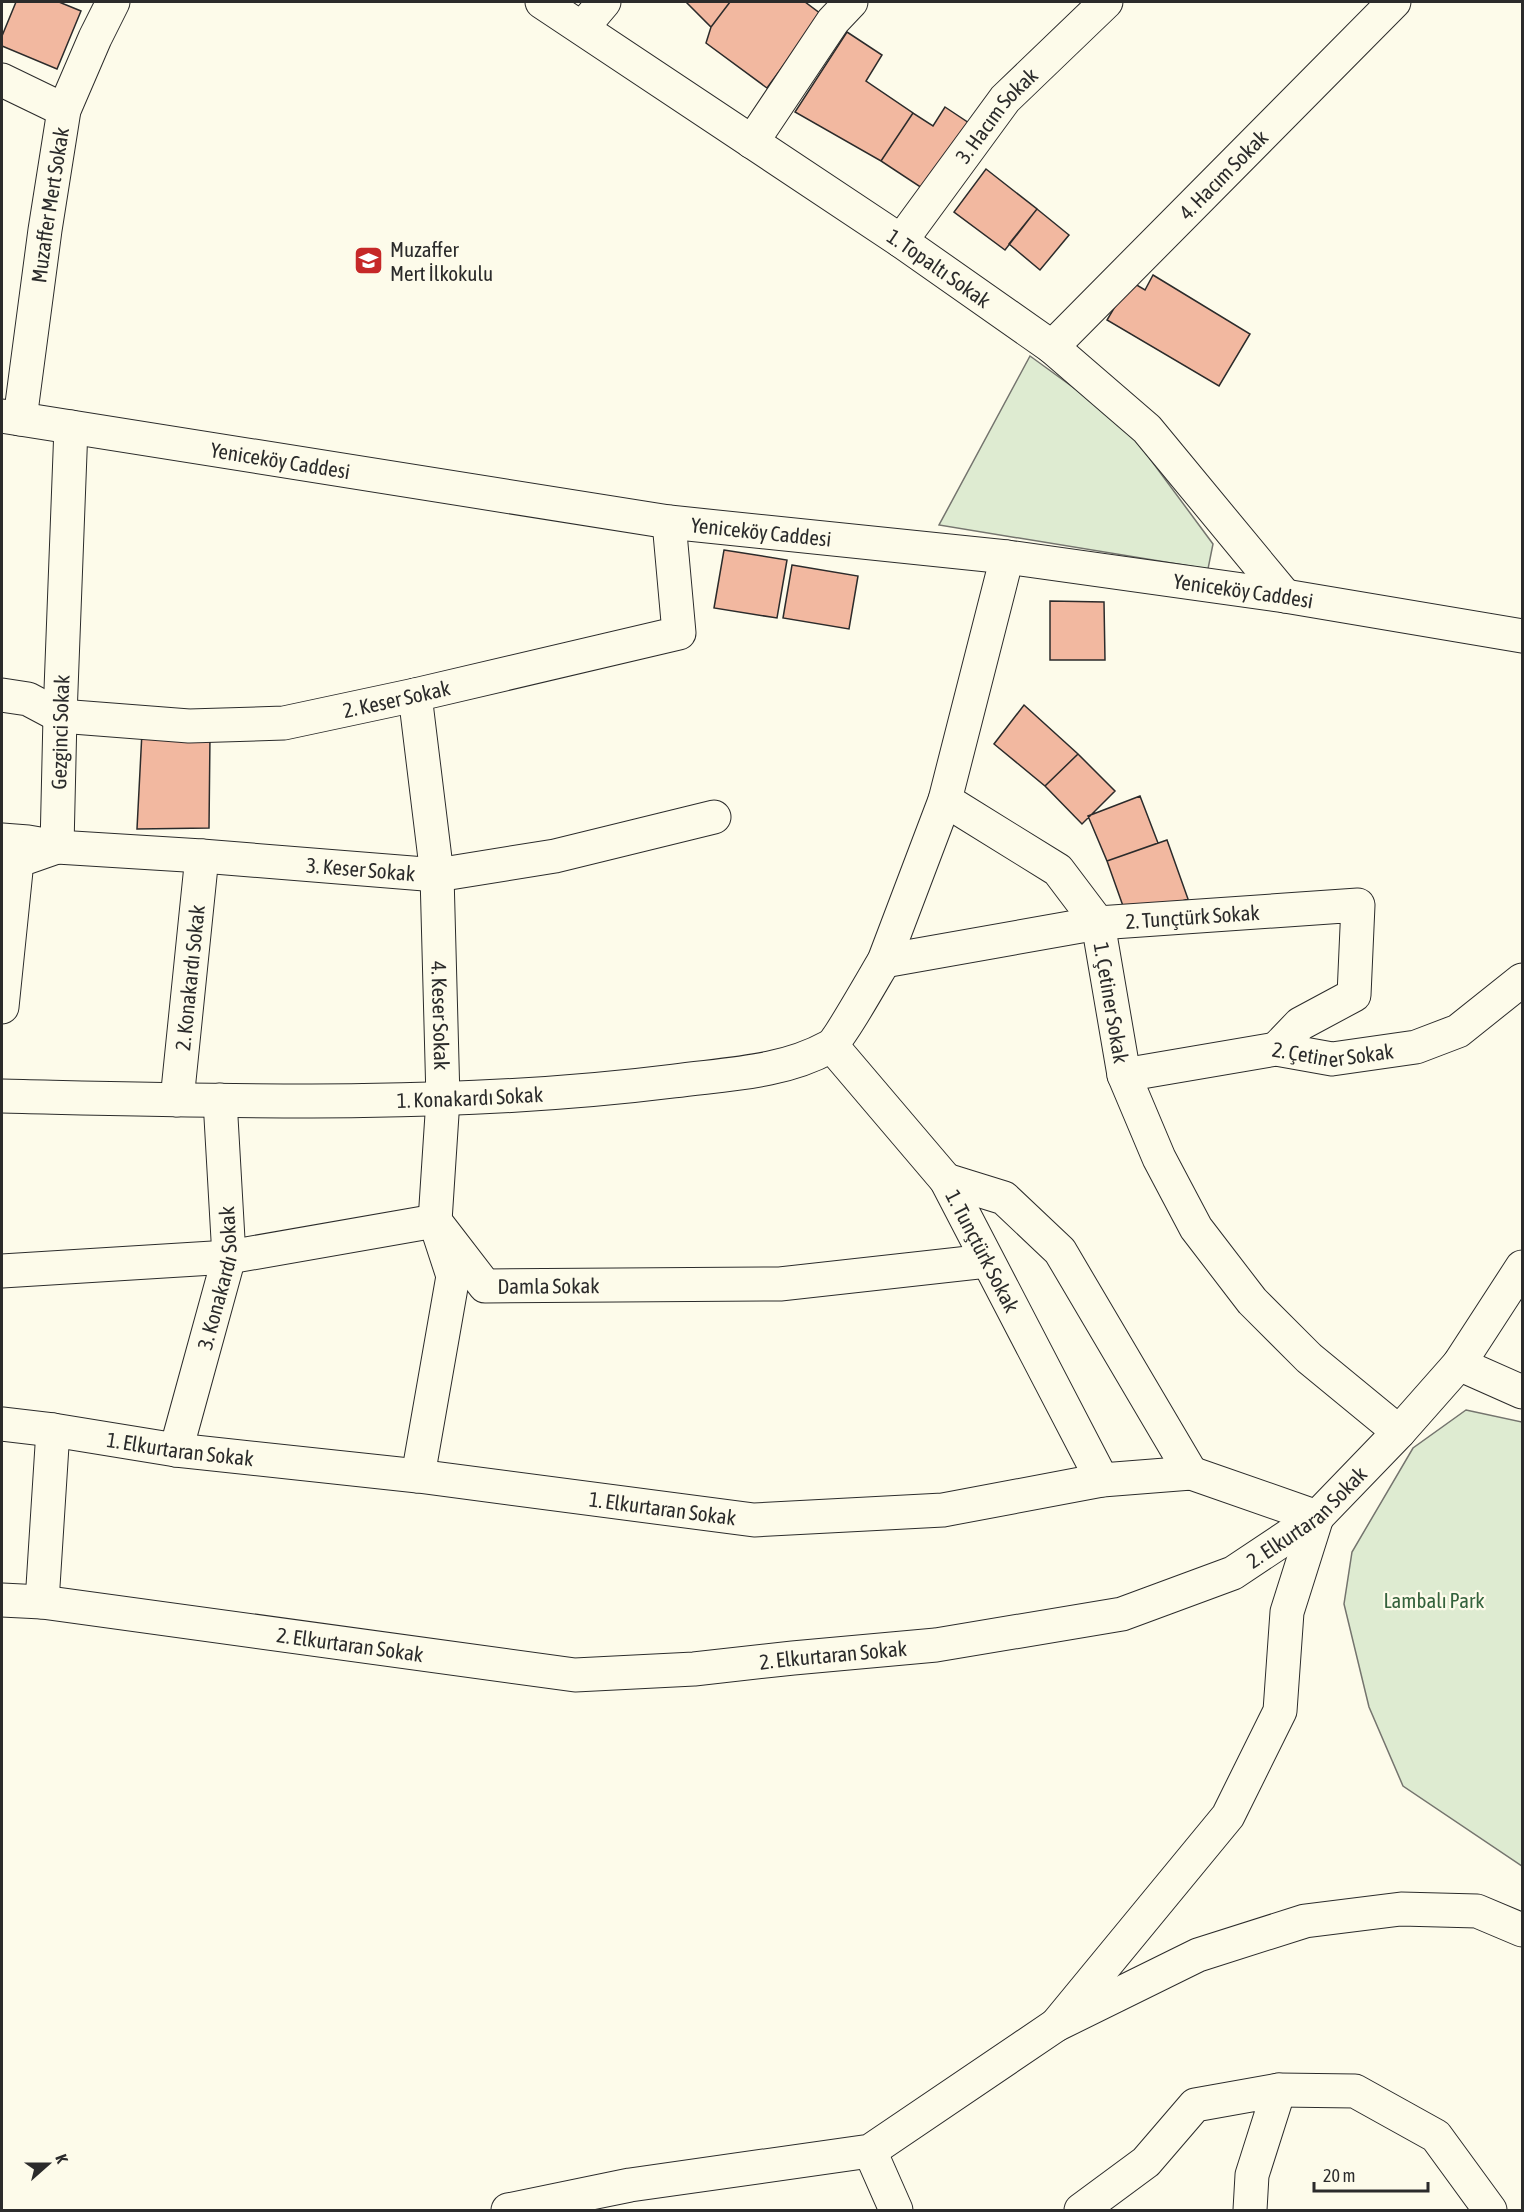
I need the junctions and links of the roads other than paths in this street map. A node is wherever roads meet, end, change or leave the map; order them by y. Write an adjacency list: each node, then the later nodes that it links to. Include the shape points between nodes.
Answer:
1 (113, 2): 9 (street, Muzaffer Mert Sokak)
2 (542, 2): 7 (street, 1. Topaltı Sokak)
3 (604, 2): 7 (street)
4 (852, 2): 10 (street, via 833,21)
5 (1106, 2): 11 (street, 3. Hacım Sokak, via 1005,99)
6 (1394, 2): 12 (street, 4. Hacım Sokak)
7 (582, 28): 10 (street, 1. Topaltı Sokak)
8 (2, 80): 9 (street)
9 (64, 110): 13 (street, Muzaffer Mert Sokak)
10 (752, 142): 11 (street, 1. Topaltı Sokak)
11 (901, 242): 12 (street, 1. Topaltı Sokak)
12 (1052, 347): 17 (street, 1. Topaltı Sokak, via 1148,429)
13 (11, 417): 14 (street, Yeniceköy Caddesi)
14 (71, 427): 15 (street, Yeniceköy Caddesi); 21 (street, Gezginci Sokak)
15 (669, 522): 16 (street, Yeniceköy Caddesi); 20 (street, 2. Keser Sokak, via 679,633)
16 (1007, 557): 17 (street, Yeniceköy Caddesi); 22 (street)
17 (1285, 596): 18 (street, Yeniceköy Caddesi)
18 (1522, 636)
19 (2, 695): 21 (street, 2. Keser Sokak, via 28,699)
20 (415, 695): 21 (street, 2. Keser Sokak, via 284,723 189,726); 27 (street, 4. Keser Sokak)
21 (60, 716): 25 (street, Gezginci Sokak)
22 (945, 800): 28 (street, 1. Çetiner Sokak, via 1058,870); 29 (street)
23 (714, 817): 27 (street, 3. Keser Sokak, via 555,856)
24 (2, 840): 25 (street, 3. Keser Sokak)
25 (57, 847): 26 (street, 3. Keser Sokak); 31 (street, via 17,861)
26 (202, 855): 27 (street, 3. Keser Sokak); 37 (street, 2. Konakardı Sokak)
27 (437, 875): 36 (street, 4. Keser Sokak)
28 (1098, 923): 29 (street, 2. Tunçtürk Sokak); 33 (street, 2. Tunçtürk Sokak, via 1358,905 1354,995 1300,1024); 34 (street, 1. Çetiner Sokak)
29 (884, 961): 32 (street)
30 (1522, 980): 33 (street, 2. Çetiner Sokak, via 1458,1031 1416,1047 1332,1059)
31 (2, 1007)
32 (832, 1046): 36 (street, 1. Konakardı Sokak, via 783,1067 599,1090); 39 (street, 1. Tunçtürk Sokak)
33 (1276, 1049): 34 (street, 2. Çetiner Sokak)
34 (1124, 1075): 49 (street, 1. Çetiner Sokak, via 1159,1158 1196,1228 1224,1265 1252,1301 1309,1358)
35 (2, 1096): 37 (street, 1. Konakardı Sokak)
36 (443, 1099): 38 (street, 1. Konakardı Sokak); 40 (street, 4. Keser Sokak)
37 (177, 1100): 38 (street, 1. Konakardı Sokak)
38 (220, 1100): 41 (street, 3. Konakardı Sokak)
39 (946, 1180): 42 (street, 1. Tunçtürk Sokak); 51 (street, via 1004,1198 1060,1251)
40 (435, 1221): 41 (street); 42 (street, Damla Sokak, via 485,1286 780,1284); 52 (street, 4. Keser Sokak, via 453,1276)
41 (229, 1257): 44 (street); 50 (street, 3. Konakardı Sokak)
42 (987, 1261): 53 (street, 1. Tunçtürk Sokak)
43 (1522, 1267): 45 (street, 2. Elkurtaran Sokak)
44 (2, 1271)
45 (1459, 1364): 46 (street); 49 (street, 2. Elkurtaran Sokak)
46 (1522, 1392)
47 (2, 1424): 48 (street, 1. Elkurtaran Sokak)
48 (53, 1430): 50 (street, 1. Elkurtaran Sokak); 56 (street)
49 (1399, 1432): 54 (street, 2. Elkurtaran Sokak)
50 (176, 1450): 52 (street, 1. Elkurtaran Sokak)
51 (1191, 1473): 53 (street, 1. Elkurtaran Sokak); 54 (street, 1. Elkurtaran Sokak)
52 (418, 1476): 53 (street, 1. Elkurtaran Sokak, via 754,1520 943,1510)
53 (1101, 1480)
54 (1317, 1517): 56 (street, 2. Elkurtaran Sokak, via 1233,1573 1122,1614 936,1645 694,1669 575,1675); 58 (street, via 1287,1612 1280,1711 1228,1816)
55 (2, 1600): 56 (street, 2. Elkurtaran Sokak)
56 (42, 1602)
57 (1522, 1930): 58 (street, via 1477,1911 1401,1909 1305,1921 1198,1955)
58 (1056, 2025): 60 (street)
59 (1280, 2090): 63 (street, via 1195,2104 1146,2162); 64 (street, via 1252,2175); 65 (street, via 1355,2091 1436,2136)
60 (870, 2151): 61 (street, via 630,2185); 62 (street)
61 (508, 2211)
62 (896, 2211)
63 (1081, 2211)
64 (1250, 2211)
65 (1490, 2211)

